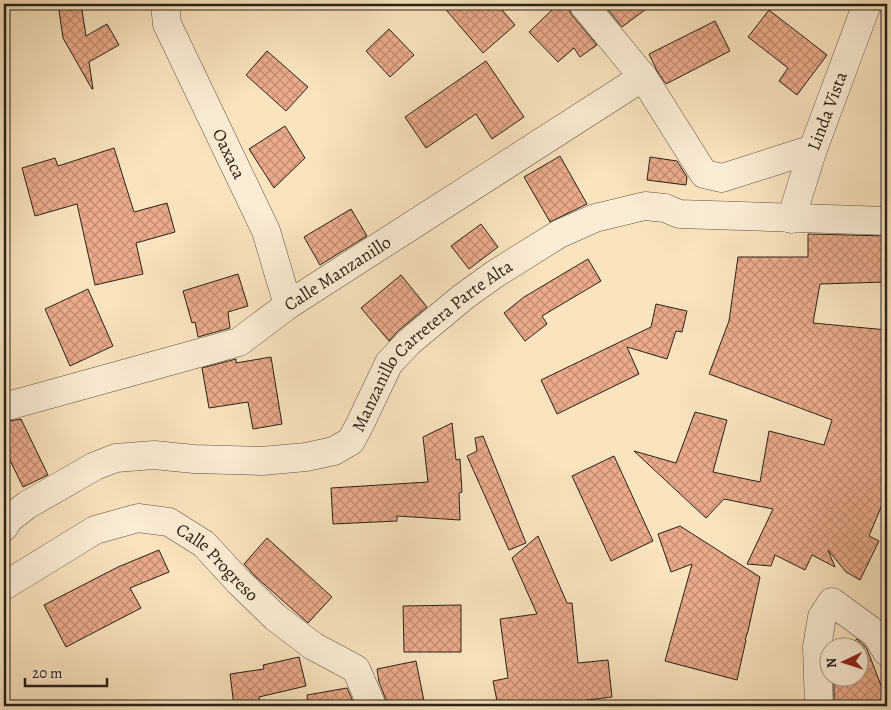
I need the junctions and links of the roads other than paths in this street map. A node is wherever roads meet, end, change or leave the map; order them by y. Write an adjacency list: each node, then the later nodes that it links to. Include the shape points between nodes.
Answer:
1 (164, 4): 8 (street, Oaxaca, via 167,24 266,232)
2 (583, 4): 4 (street)
3 (867, 4): 5 (street, Linda Vista)
4 (643, 76): 5 (street, via 704,174 722,178); 8 (street, Calle Manzanillo)
5 (813, 149): 6 (street, Linda Vista)
6 (791, 219): 7 (street, Manzanillo Carretera Parte Alta); 10 (street, Manzanillo Carretera Parte Alta, via 679,214 665,208 645,206 595,218 560,234 495,274 409,342 389,362 350,441 334,451 262,461 154,455 116,458 95,466 27,505)
7 (887, 222)
8 (288, 305): 9 (street, Calle Manzanillo, via 238,342)
9 (4, 408)
10 (4, 527)
11 (4, 586): 13 (street, Calle Progreso, via 95,530 138,518 170,522 204,544 275,617 313,646 356,669)
12 (887, 652): 14 (street, via 876,634 832,602 822,617 817,647)
13 (372, 706)
14 (819, 706)

